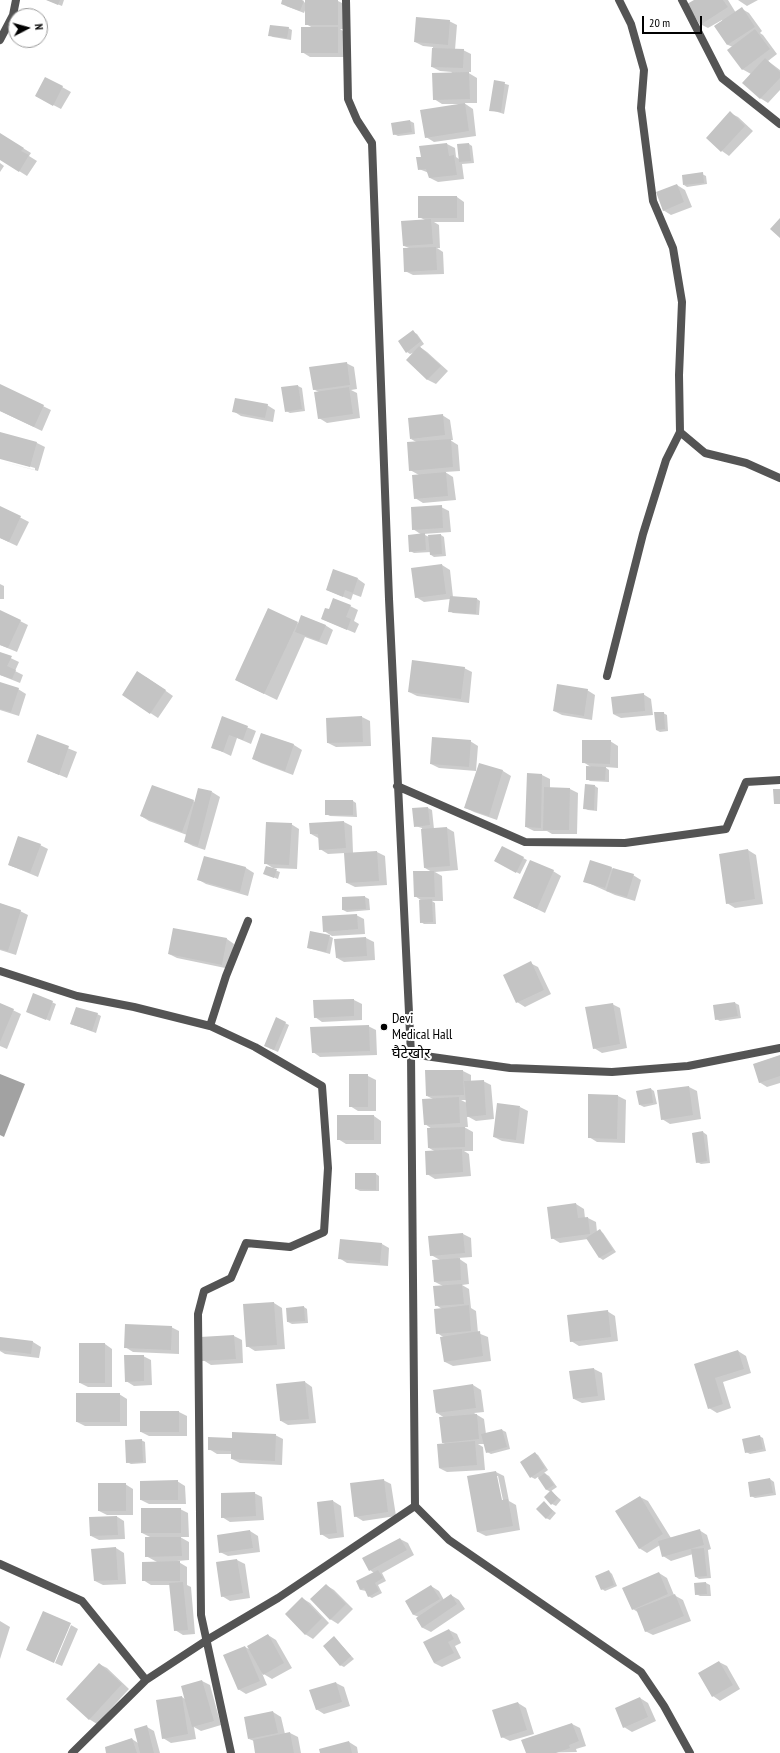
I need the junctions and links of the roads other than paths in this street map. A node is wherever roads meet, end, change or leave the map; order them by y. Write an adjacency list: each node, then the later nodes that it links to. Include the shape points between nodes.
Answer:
1 (16, 0): 5 (street, via 13,15)
2 (346, 0): 11 (street, via 348,99 372,144)
3 (620, 0): 7 (street, via 631,24 644,70 642,108 652,201 672,248 682,302)
4 (682, 0): 6 (street, via 722,78)
5 (0, 40)
6 (780, 124)
7 (680, 432): 8 (street, via 705,453 746,464); 9 (street, via 666,460 643,534)
8 (780, 478)
9 (607, 676)
10 (780, 780): 11 (street, via 746,782 726,829 625,844 525,842)
11 (397, 786): 16 (street)
12 (248, 921): 14 (street)
13 (0, 972): 14 (street, via 77,996)
14 (210, 1026): 19 (street, via 255,1047 322,1086 328,1168 324,1232 290,1247 246,1243 231,1278 204,1291 198,1314 200,1584 201,1615)
15 (780, 1048): 16 (street, via 688,1066 612,1072 510,1068)
16 (411, 1054): 17 (street)
17 (415, 1506): 19 (street, via 278,1598); 23 (street, via 449,1540 641,1672 664,1706)
18 (0, 1564): 20 (street, via 82,1601)
19 (207, 1640): 20 (street); 22 (street)
20 (146, 1680): 21 (street)
21 (72, 1753)
22 (231, 1753)
23 (690, 1753)

